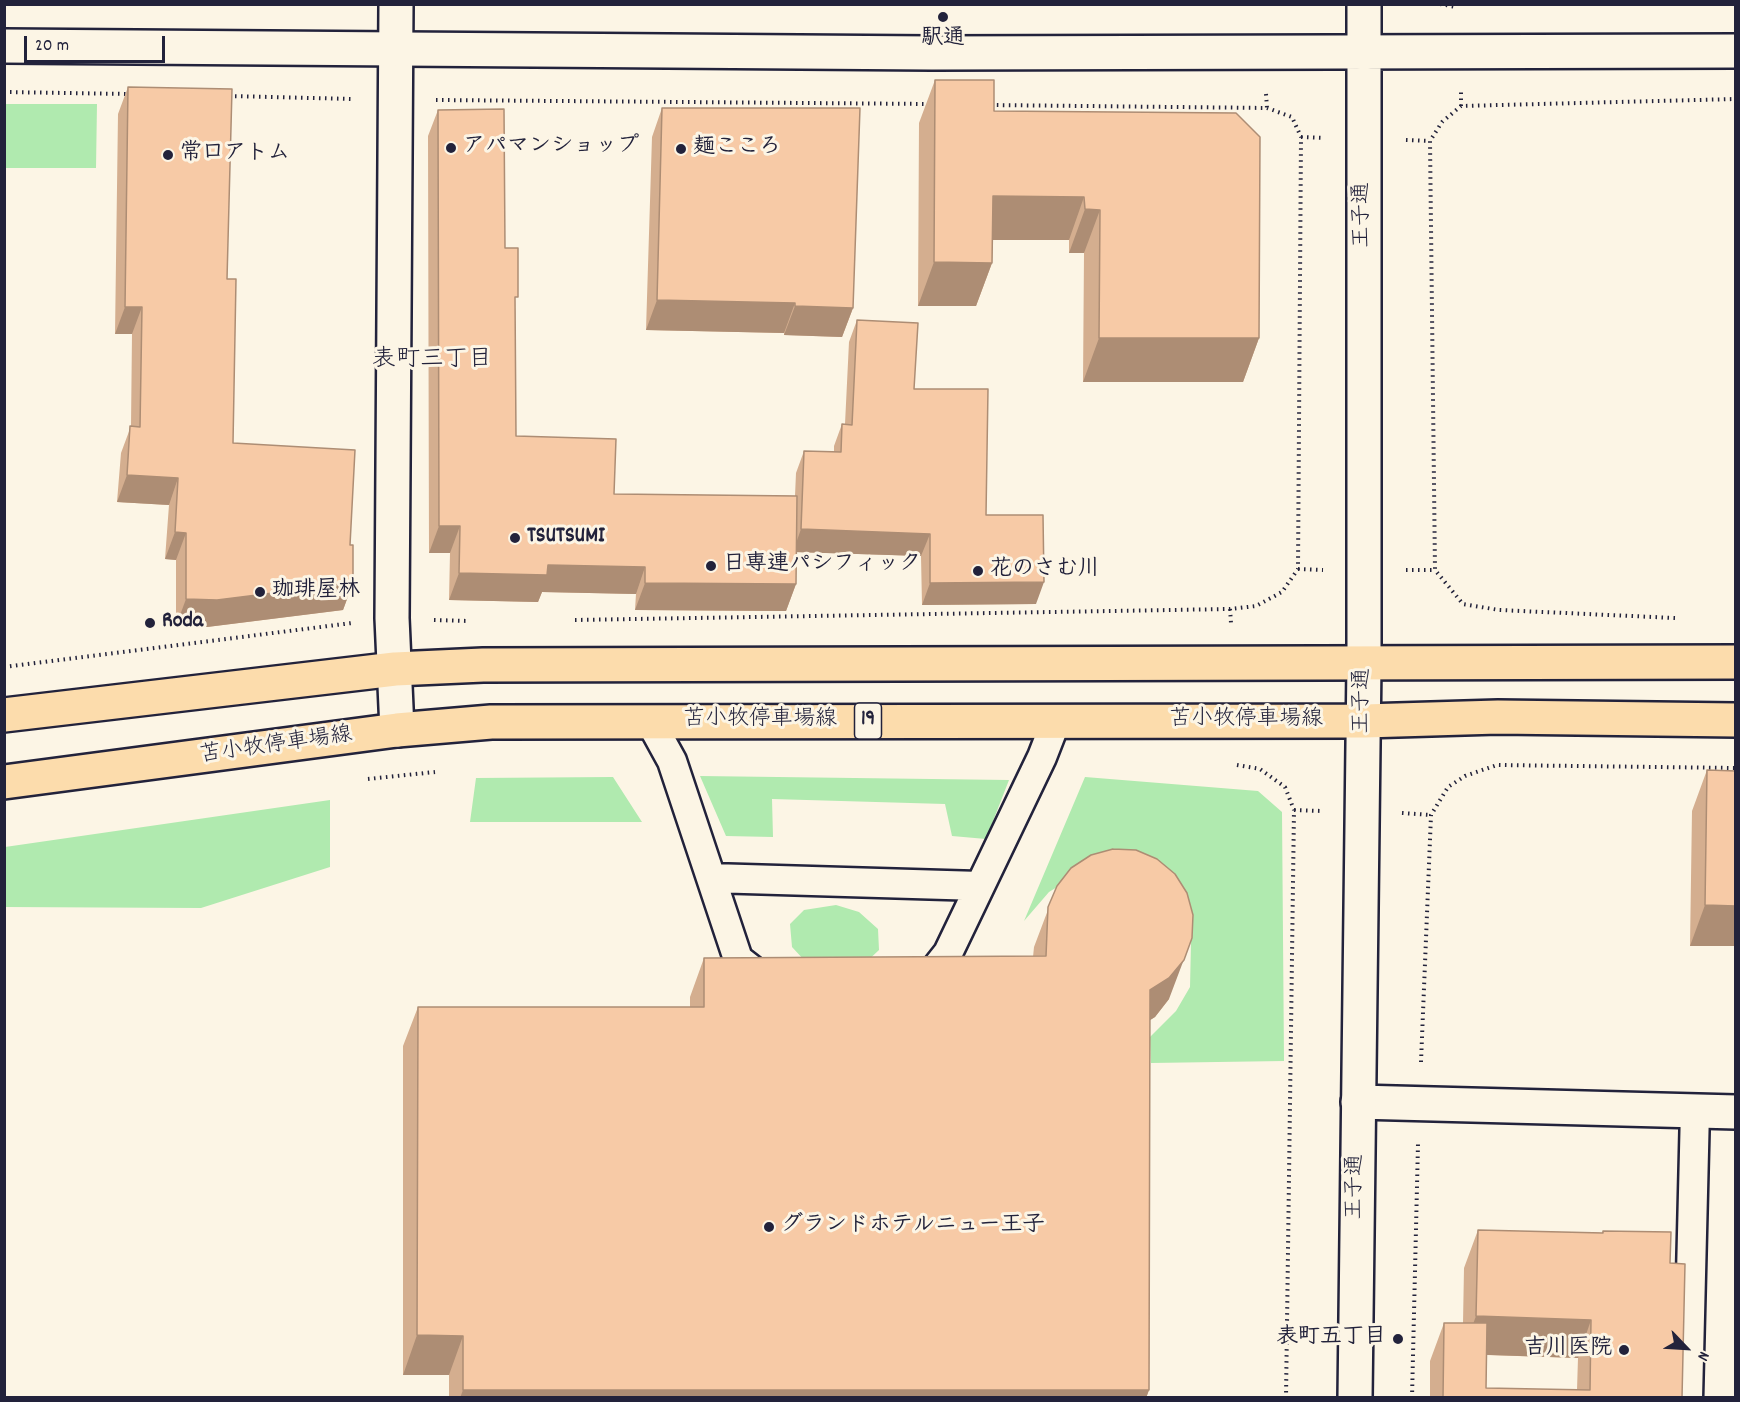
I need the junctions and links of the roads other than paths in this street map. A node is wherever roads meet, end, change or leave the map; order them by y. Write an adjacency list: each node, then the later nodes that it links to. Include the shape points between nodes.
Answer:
1 (396, 4): 4 (street)
2 (1364, 4): 6 (street, 王子通)
3 (4, 46): 4 (street)
4 (396, 49): 6 (street); 9 (street, via 392,618)
5 (1736, 51): 6 (street)
6 (1364, 53): 8 (street, 王子通)
7 (1736, 662): 8 (main road)
8 (1364, 663): 9 (main road, via 483,665); 14 (street, 王子通)
9 (395, 669): 10 (main road); 15 (street)
10 (4, 715)
11 (1736, 720): 14 (main road, 苫小牧停車場線 / 19, via 1498,717)
12 (650, 721): 13 (main road, 苫小牧停車場線 / 19); 15 (main road, 苫小牧停車場線 / 19, via 492,722); 17 (lane, via 672,761)
13 (1056, 721): 14 (main road, 苫小牧停車場線 / 19); 18 (lane)
14 (1364, 721): 21 (street, 王子通)
15 (397, 730): 16 (main road, 苫小牧停車場線 / 19)
16 (4, 782)
17 (711, 879): 18 (lane); 19 (lane, via 738,958 756,973 774,980)
18 (980, 886): 20 (lane, via 948,953 933,972 910,980)
19 (796, 980)
20 (887, 980)
21 (1358, 1102): 22 (street); 24 (street, 王子通)
22 (1695, 1110): 23 (street); 25 (lane)
23 (1736, 1112)
24 (1354, 1398)
25 (1688, 1398)

